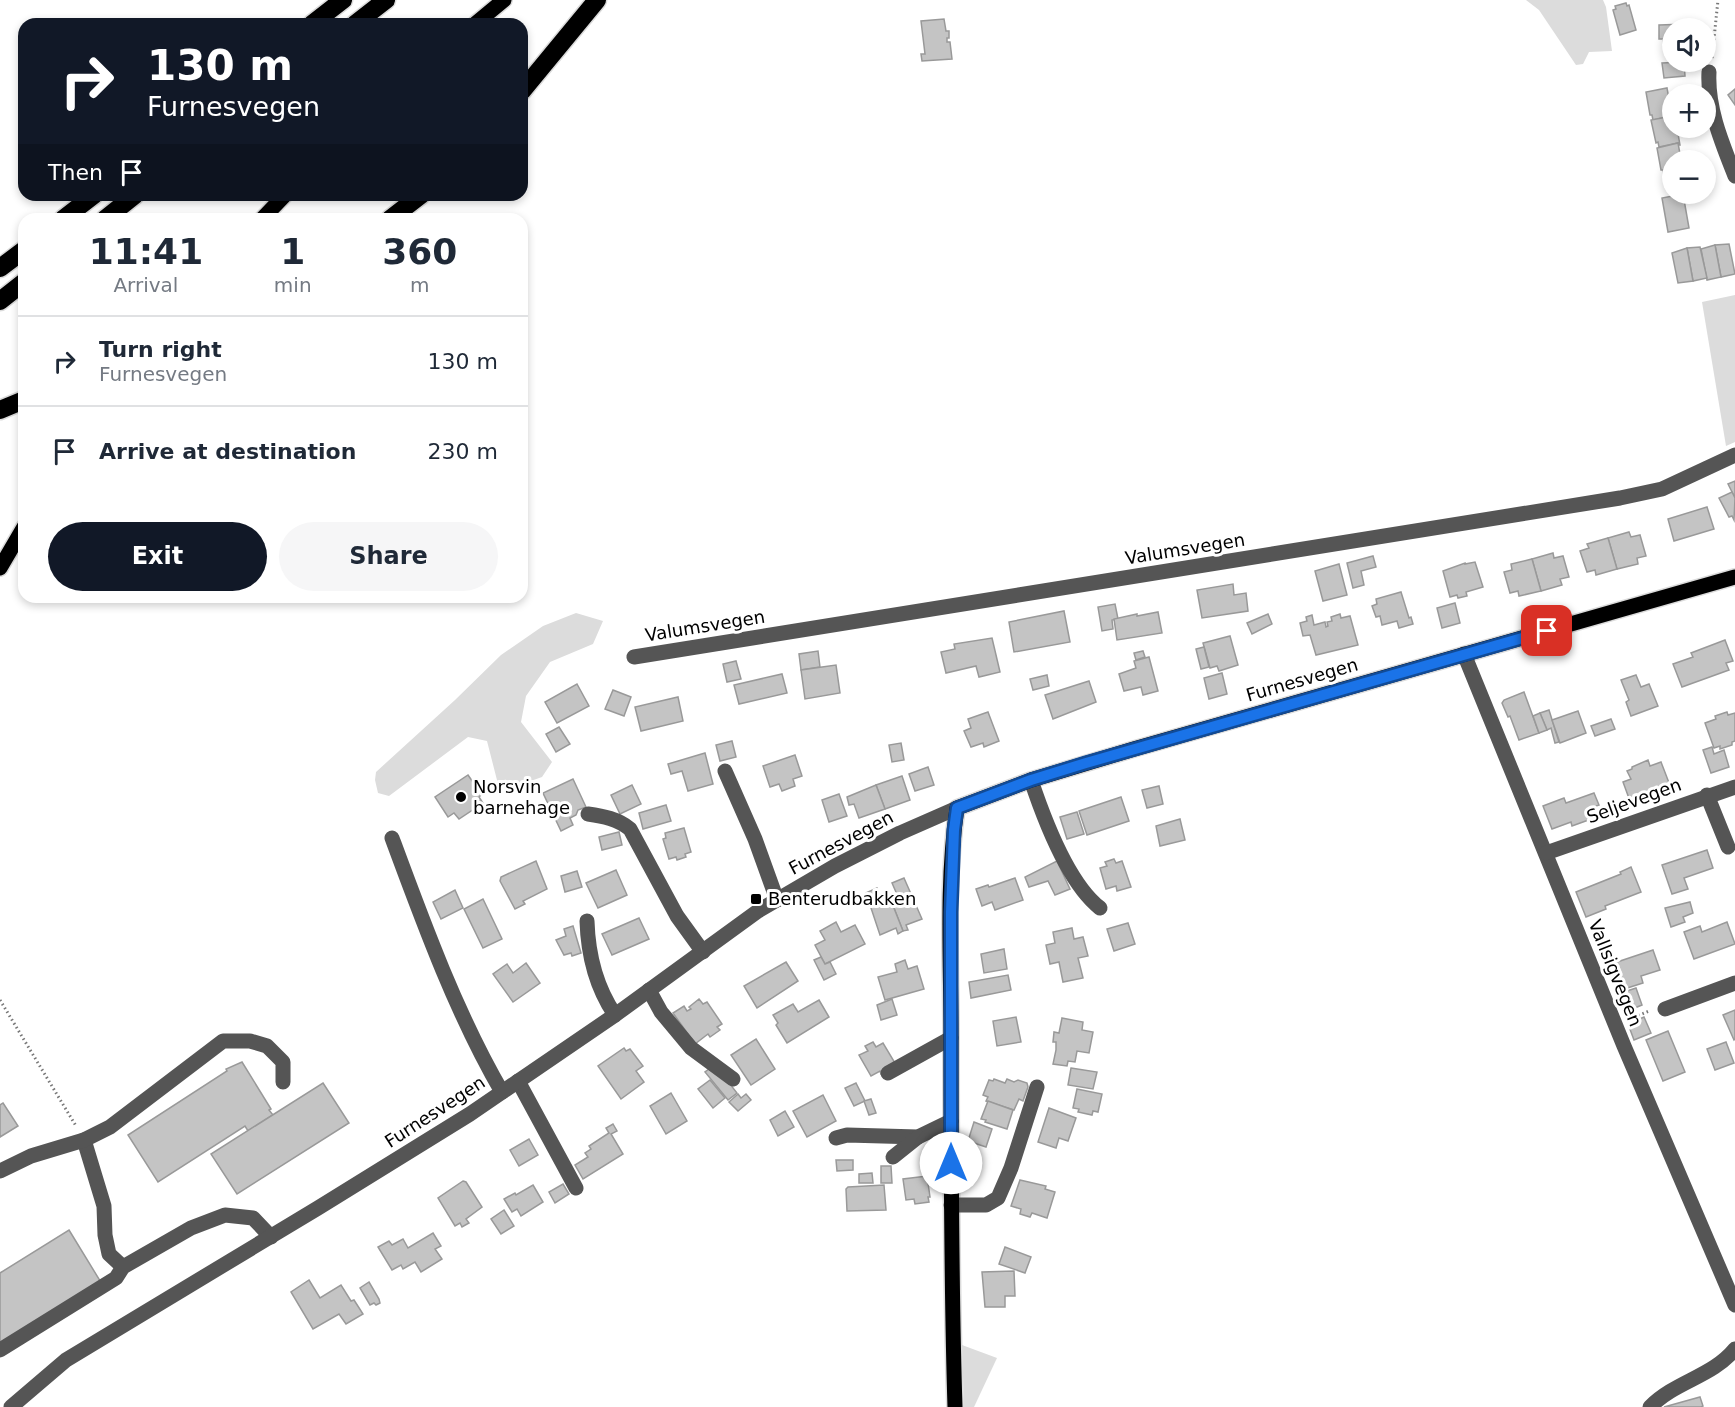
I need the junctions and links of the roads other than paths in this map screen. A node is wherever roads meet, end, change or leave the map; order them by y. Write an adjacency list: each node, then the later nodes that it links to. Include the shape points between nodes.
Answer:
1 (343, 0): 5 (highway)
2 (386, 0): 6 (highway)
3 (504, 0): 7 (main road)
4 (597, 0): 9 (highway)
5 (320, 18)
6 (363, 18)
7 (482, 18)
8 (1709, 72): 10 (street, via 1711,105)
9 (528, 84)
10 (1735, 176)
11 (86, 201): 15 (highway)
12 (128, 201): 16 (highway)
13 (279, 201): 17 (main road)
14 (413, 201): 18 (highway)
15 (71, 213)
16 (112, 213)
17 (268, 213)
18 (398, 213)
19 (18, 254): 20 (highway)
20 (0, 268)
21 (18, 287): 22 (highway)
22 (0, 301)
23 (18, 402): 24 (highway)
24 (0, 410)
25 (1735, 455): 30 (street, Valumsvegen, via 1662,489 1620,498)
26 (18, 537): 27 (main road)
27 (0, 568)
28 (1735, 577): 29 (main road, Furnesvegen)
29 (1464, 654): 32 (main road, Furnesvegen); 39 (street, Vallsigvegen)
30 (634, 657)
31 (725, 771): 40 (street)
32 (1031, 780): 35 (main road, Furnesvegen); 41 (street, via 1078,886)
33 (1735, 787): 34 (street, Seljevegen)
34 (1707, 795): 38 (street); 39 (street, Seljevegen)
35 (957, 808): 40 (street, Furnesvegen, via 835,866); 48 (main road, via 951,912)
36 (588, 814): 43 (street, via 620,822 630,829 677,916)
37 (392, 838): 54 (street, via 472,1035)
38 (1728, 847)
39 (1546, 853): 65 (street, Vallsigvegen)
40 (777, 900): 43 (street, Furnesvegen)
41 (1100, 908)
42 (587, 921): 47 (street, via 596,975 603,998)
43 (703, 952): 45 (street, Furnesvegen)
44 (1735, 983): 46 (street)
45 (649, 990): 47 (street, Furnesvegen); 50 (street, via 661,1012 692,1048)
46 (1665, 1009)
47 (615, 1016): 51 (street, Furnesvegen)
48 (951, 1038): 49 (street); 55 (main road)
49 (888, 1073)
50 (734, 1078)
51 (518, 1081): 54 (street, Furnesvegen); 61 (street)
52 (283, 1082): 58 (street, via 283,1062 267,1046 250,1041 223,1041 110,1127)
53 (1037, 1088): 62 (street, via 998,1198 986,1205)
54 (502, 1092): 63 (street, Furnesvegen)
55 (951, 1121): 56 (street); 62 (main road)
56 (918, 1137): 57 (street); 59 (street)
57 (836, 1138)
58 (84, 1140): 60 (street, via 31,1156); 64 (street, via 104,1206 109,1254)
59 (892, 1157)
60 (0, 1171)
61 (576, 1188)
62 (951, 1205): 69 (main road)
63 (271, 1237): 64 (street, via 253,1218 225,1215 191,1228); 68 (street, Furnesvegen, via 66,1360)
64 (123, 1267): 66 (street, via 116,1278)
65 (1735, 1305)
66 (0, 1350)
67 (1735, 1350): 70 (street, via 1725,1362 1670,1390)
68 (11, 1407)
69 (955, 1407)
70 (1650, 1407)

